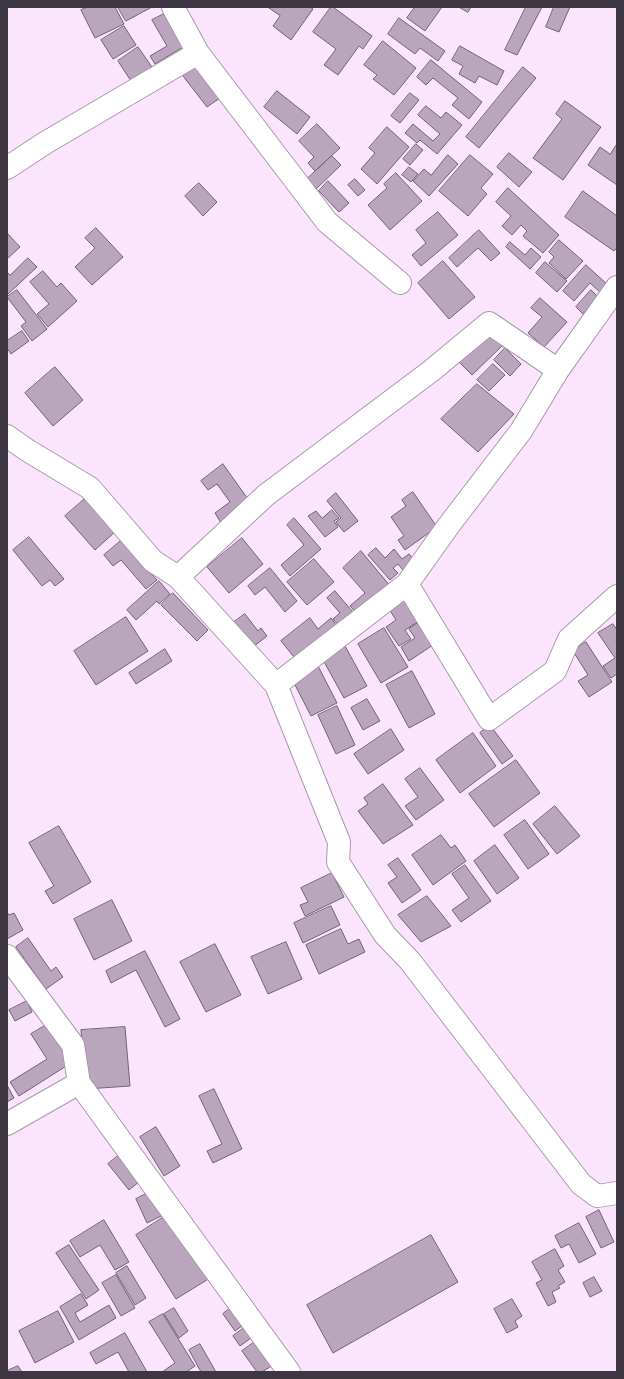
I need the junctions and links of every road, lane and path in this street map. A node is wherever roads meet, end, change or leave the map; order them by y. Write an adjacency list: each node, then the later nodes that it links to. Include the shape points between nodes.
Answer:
1 (173, 7): 2 (street)
2 (198, 53): 3 (street); 4 (street, via 327,222)
3 (7, 168)
4 (400, 283)
5 (617, 287): 6 (street)
6 (558, 370): 8 (street, via 489,323 431,371 266,495); 9 (street, via 521,432)
7 (7, 436): 8 (street, via 90,488 154,561)
8 (178, 577): 11 (street)
9 (407, 584): 10 (street, via 489,718 555,671 569,639); 11 (street)
10 (617, 596)
11 (276, 686): 15 (street, via 339,842 338,862 385,935 410,961 581,1184 597,1196)
12 (7, 956): 13 (street, via 73,1045)
13 (79, 1083): 14 (street); 16 (street)
14 (7, 1124)
15 (617, 1193)
16 (289, 1372)

